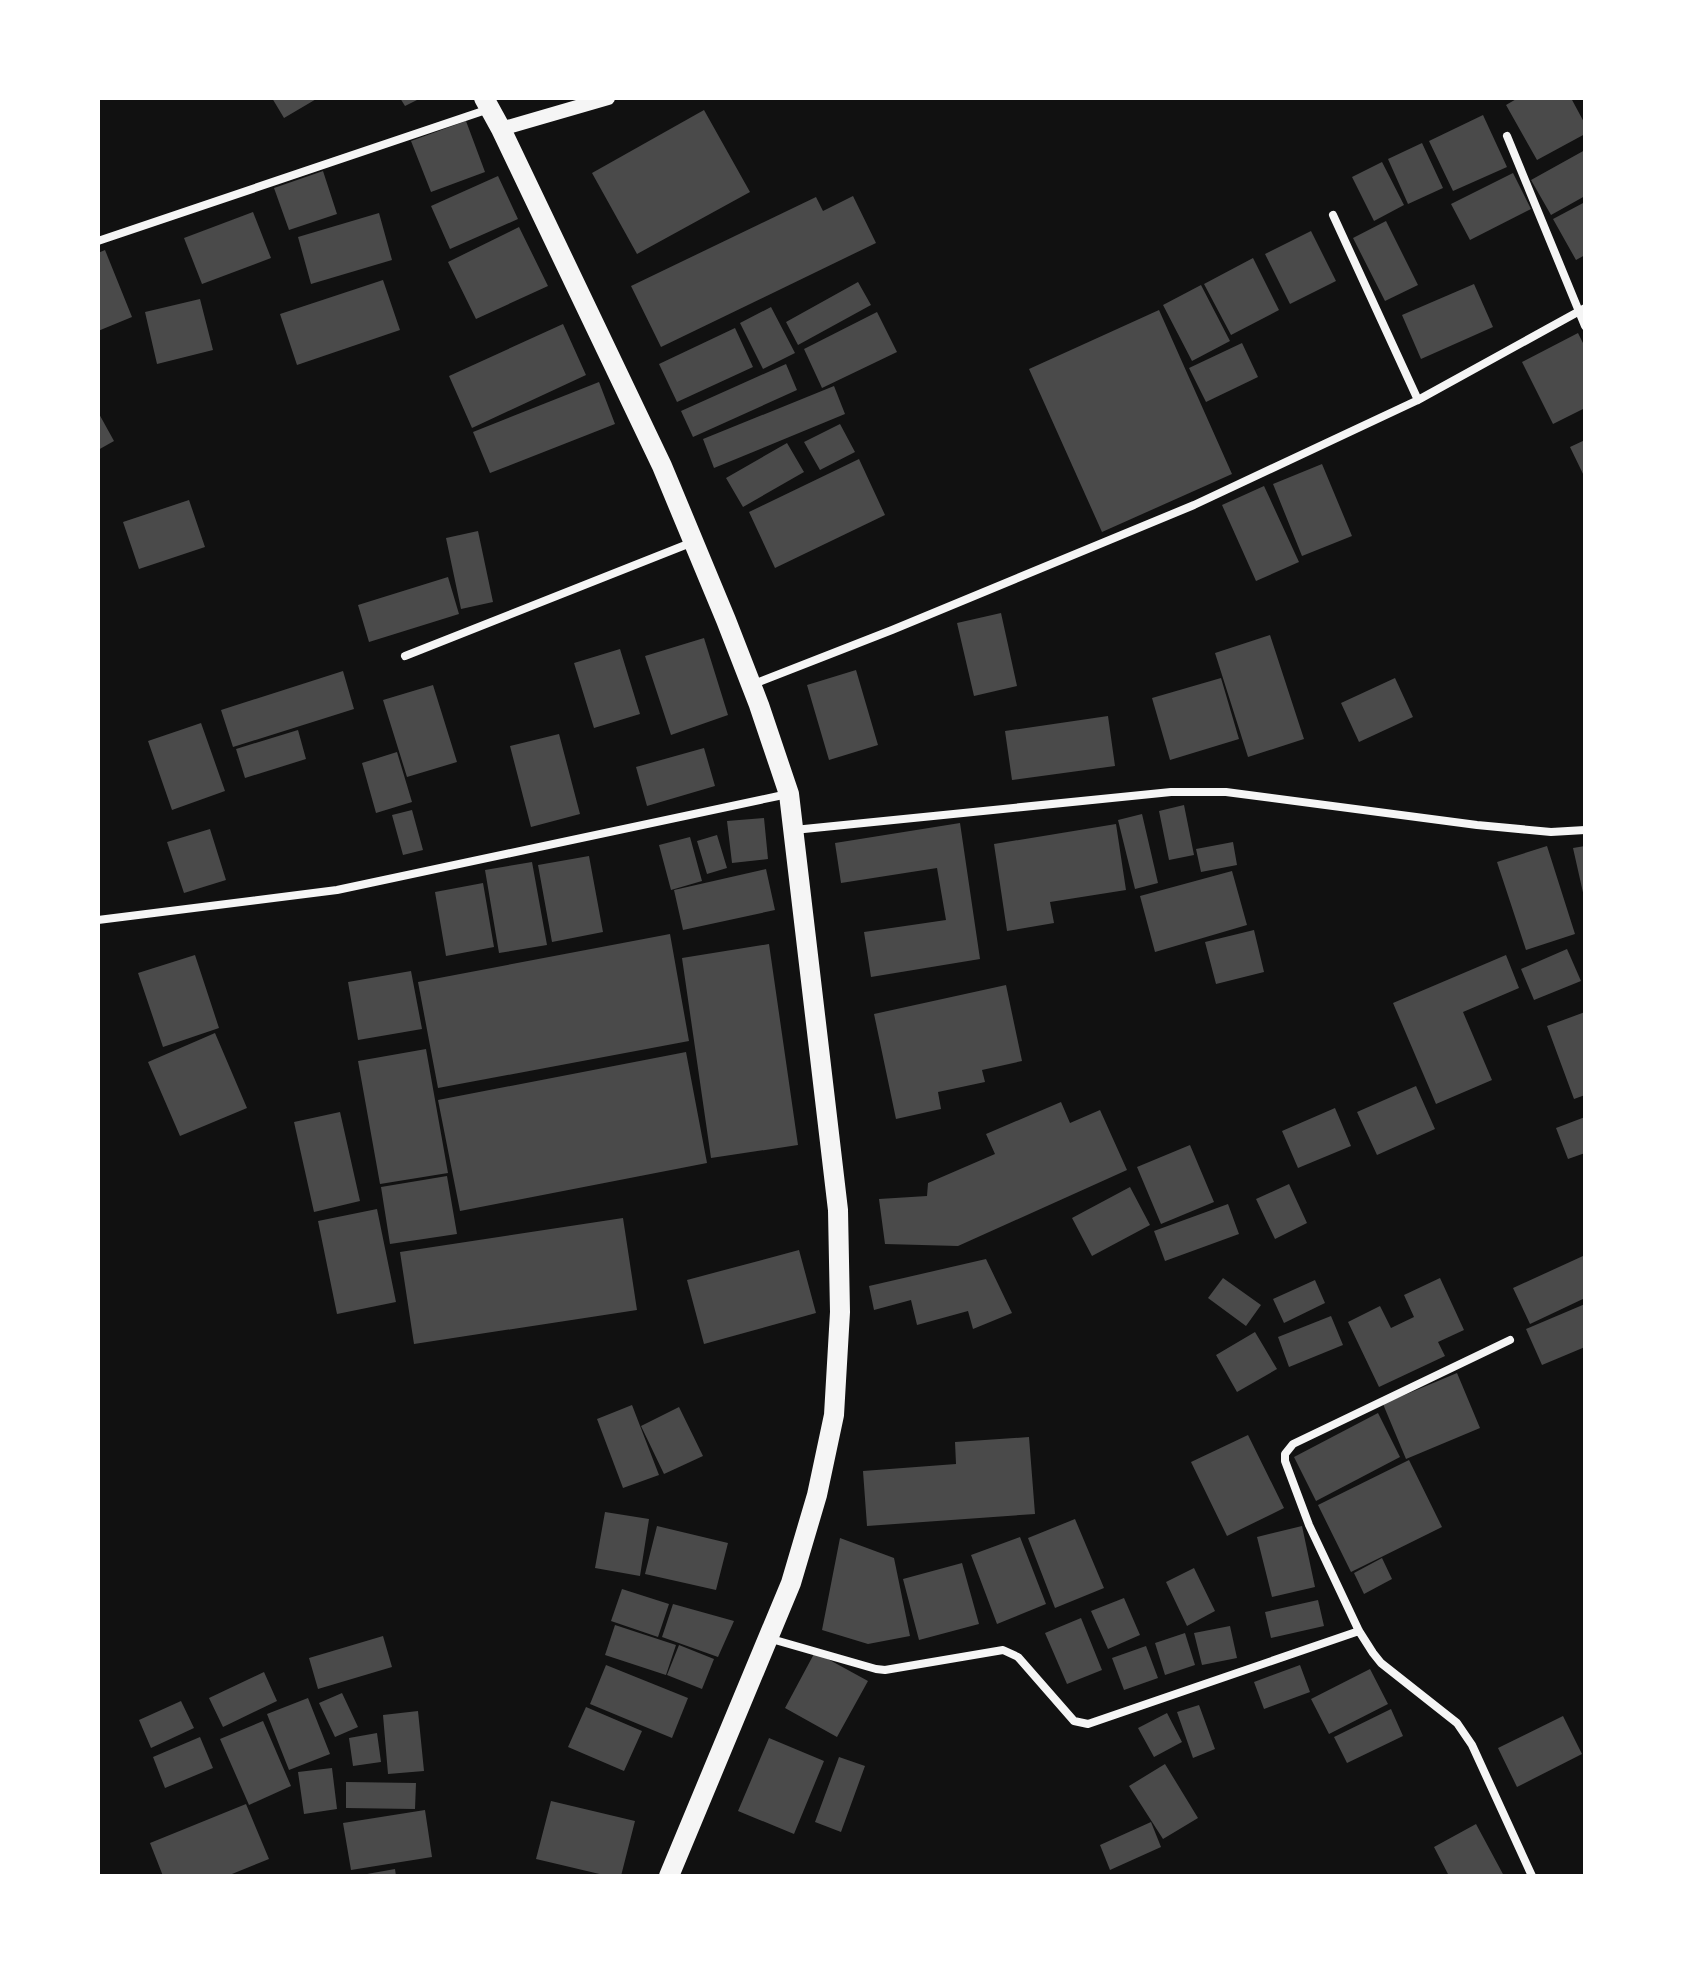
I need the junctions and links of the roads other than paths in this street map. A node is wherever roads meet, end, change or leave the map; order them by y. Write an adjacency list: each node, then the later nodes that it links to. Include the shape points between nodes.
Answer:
1 (608, 98): 3 (street)
2 (486, 103): 3 (main road); 6 (street)
3 (501, 129): 10 (main road)
4 (1507, 136): 7 (street)
5 (1333, 215): 9 (street)
6 (98, 241)
7 (1582, 310): 8 (street); 9 (street)
8 (1585, 326)
9 (1418, 400): 12 (street, via 1194,505)
10 (693, 542): 11 (street); 12 (main road)
11 (405, 656)
12 (750, 685): 13 (main road)
13 (789, 794): 14 (main road); 16 (street, via 337,890)
14 (794, 830): 15 (street, via 1199,791 1477,825); 19 (main road, via 838,1210 840,1312 834,1415 817,1495)
15 (1585, 830)
16 (98, 920)
17 (1510, 1340): 18 (street, via 1293,1444 1285,1454 1309,1525)
18 (1359, 1631): 19 (street, via 1088,1724 1074,1721 1018,1657 1003,1650 885,1670); 21 (street, via 1381,1663 1465,1734)
19 (768, 1638): 20 (main road)
20 (669, 1876)
21 (1532, 1876)

